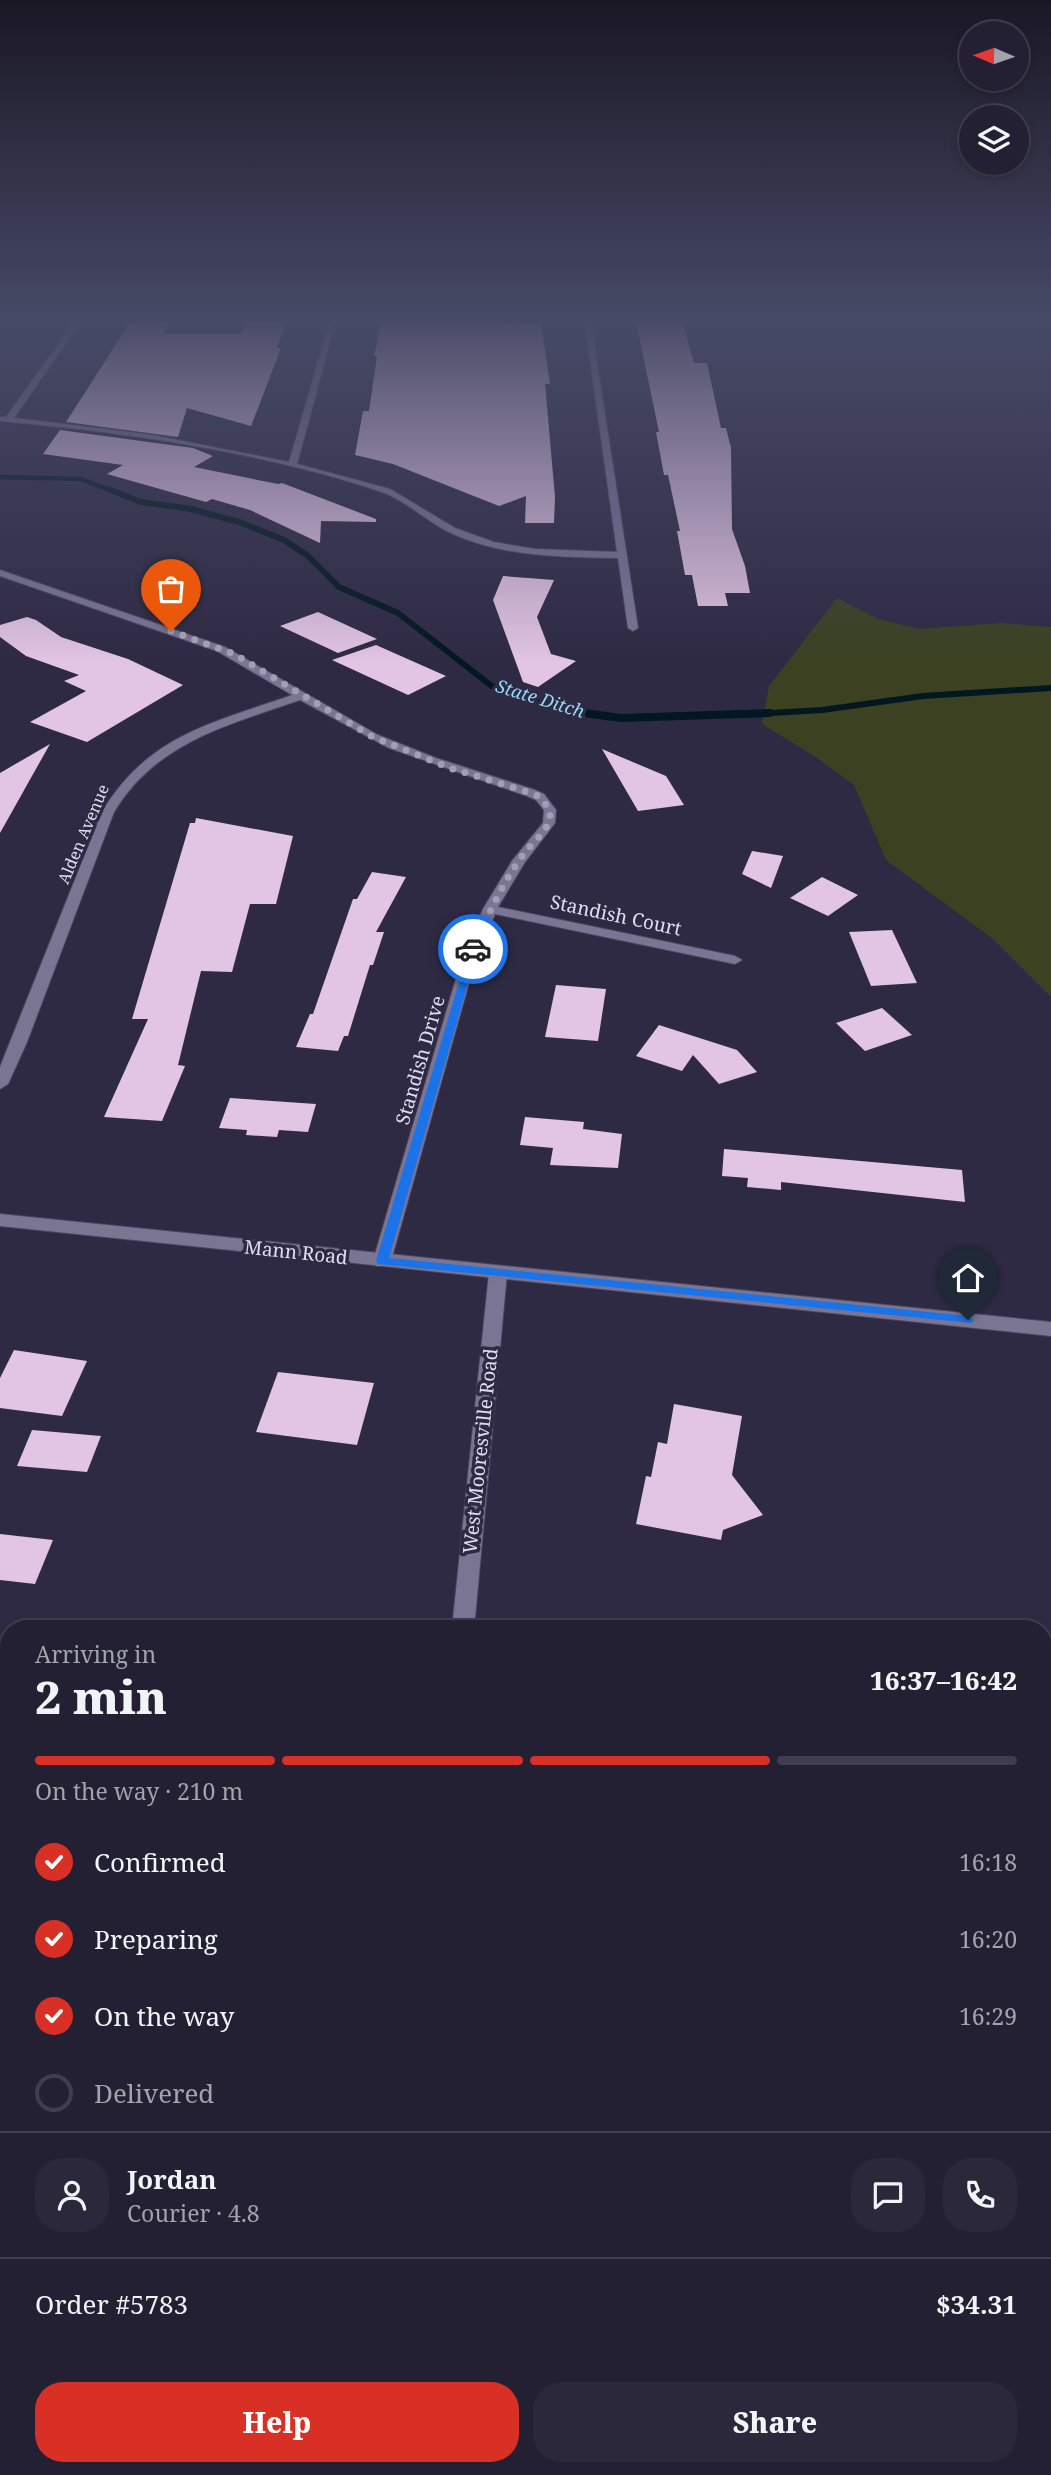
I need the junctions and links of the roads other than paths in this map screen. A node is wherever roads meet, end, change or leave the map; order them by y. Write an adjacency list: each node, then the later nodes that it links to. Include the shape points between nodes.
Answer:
1 (109, 432): 4 (street, via 172,440)
2 (301, 432): 4 (street)
3 (604, 432): 5 (street)
4 (292, 465): 5 (street, via 387,491 448,528 486,543 546,553)
5 (621, 555): 7 (street)
6 (0, 573): 8 (street, via 222,649)
7 (633, 628)
8 (302, 695): 9 (street, Standish Drive, via 389,744 531,793 547,805 549,823); 11 (street, Alden Avenue, via 184,741 126,781 108,812)
9 (490, 909): 10 (street, Standish Court); 13 (street, Standish Drive, via 470,958)
10 (735, 960)
11 (0, 1084)
12 (0, 1220): 13 (street, Mann Road)
13 (382, 1261): 14 (street, Mann Road)
14 (498, 1273): 15 (street, Mann Road); 16 (street, West Mooresville Road)
15 (1051, 1329)
16 (464, 1620)

